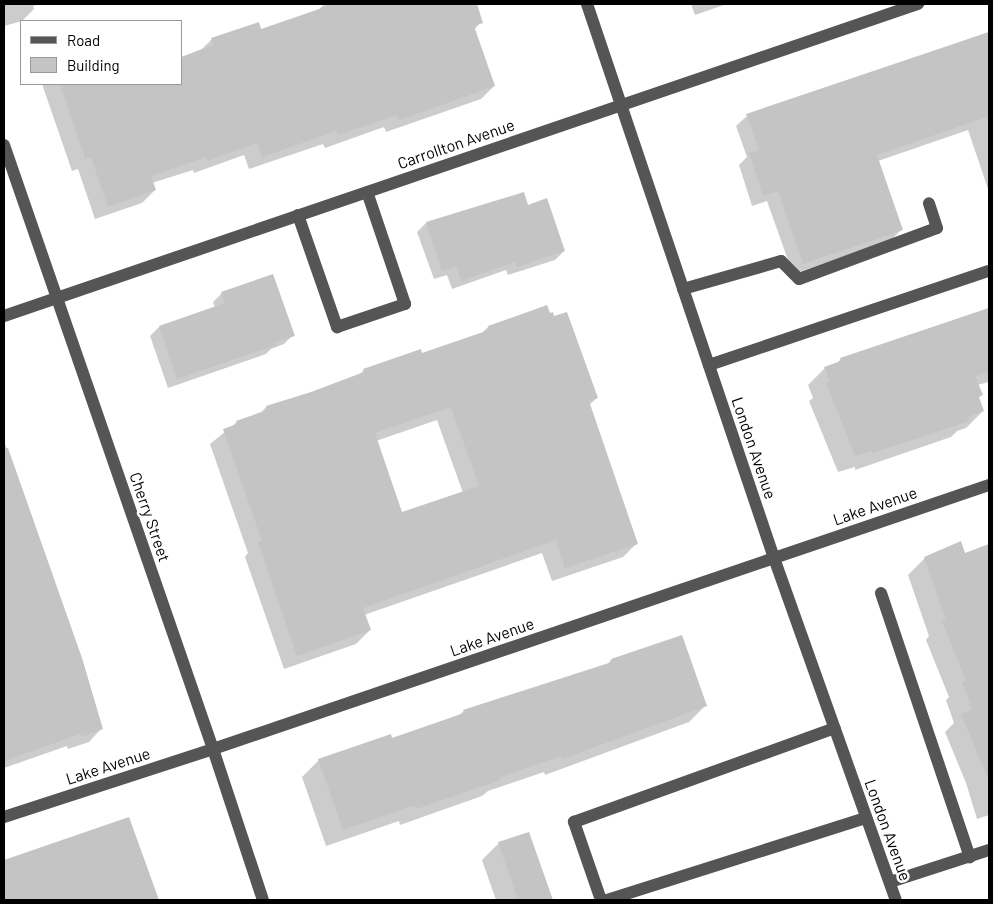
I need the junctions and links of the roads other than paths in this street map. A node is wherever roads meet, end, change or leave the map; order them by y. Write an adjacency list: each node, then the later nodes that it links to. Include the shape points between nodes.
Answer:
1 (587, 4): 3 (street, London Avenue)
2 (918, 4): 3 (street, Carrollton Avenue)
3 (620, 105): 5 (street, Carrollton Avenue); 9 (street, London Avenue)
4 (4, 145): 10 (street, Cherry Street)
5 (367, 192): 7 (street, Carrollton Avenue); 7 (street, via 405,304 337,327)
6 (929, 202): 9 (street, via 937,228 800,279 781,261)
7 (298, 215): 10 (street, Carrollton Avenue)
8 (989, 271): 12 (street)
9 (683, 289): 12 (street, London Avenue)
10 (57, 298): 11 (street, Carrollton Avenue); 17 (street, Cherry Street)
11 (4, 316)
12 (709, 365): 14 (street, London Avenue)
13 (989, 485): 14 (street, Lake Avenue)
14 (774, 558): 16 (street, London Avenue); 17 (street, Lake Avenue)
15 (881, 593): 21 (street)
16 (834, 728): 19 (street, London Avenue); 24 (street, via 574,822)
17 (213, 749): 18 (street, Lake Avenue); 23 (street, Cherry Street)
18 (4, 817)
19 (866, 818): 22 (street, London Avenue); 25 (street)
20 (989, 850): 21 (street)
21 (970, 857): 22 (street)
22 (890, 882): 26 (street, London Avenue)
23 (263, 900)
24 (601, 900)
25 (607, 900)
26 (896, 900)

